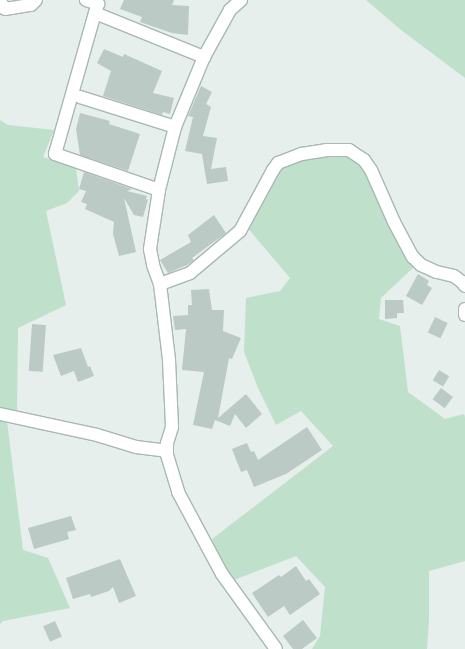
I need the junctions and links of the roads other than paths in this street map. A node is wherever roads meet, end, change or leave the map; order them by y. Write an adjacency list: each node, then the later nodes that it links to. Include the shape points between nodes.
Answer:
1 (36, 0): 4 (street, via 31,5 5,9)
2 (86, 0): 5 (street, via 98,4)
3 (241, 0): 6 (street, via 230,10)
4 (0, 1)
5 (95, 13): 6 (street); 9 (street, via 55,154)
6 (204, 57): 8 (street)
7 (80, 97): 8 (street)
8 (175, 127): 9 (street)
9 (159, 190): 10 (street, via 150,249)
10 (160, 284): 11 (street, via 190,273 240,231 278,163 302,154 349,150 364,160 374,176 413,258 421,265 454,276); 15 (street, via 170,367 172,427)
11 (465, 286)
12 (465, 309): 13 (street)
13 (465, 315)
14 (0, 414): 15 (street, via 97,435 136,447)
15 (167, 451): 16 (street, via 178,492 222,574)
16 (276, 649)

